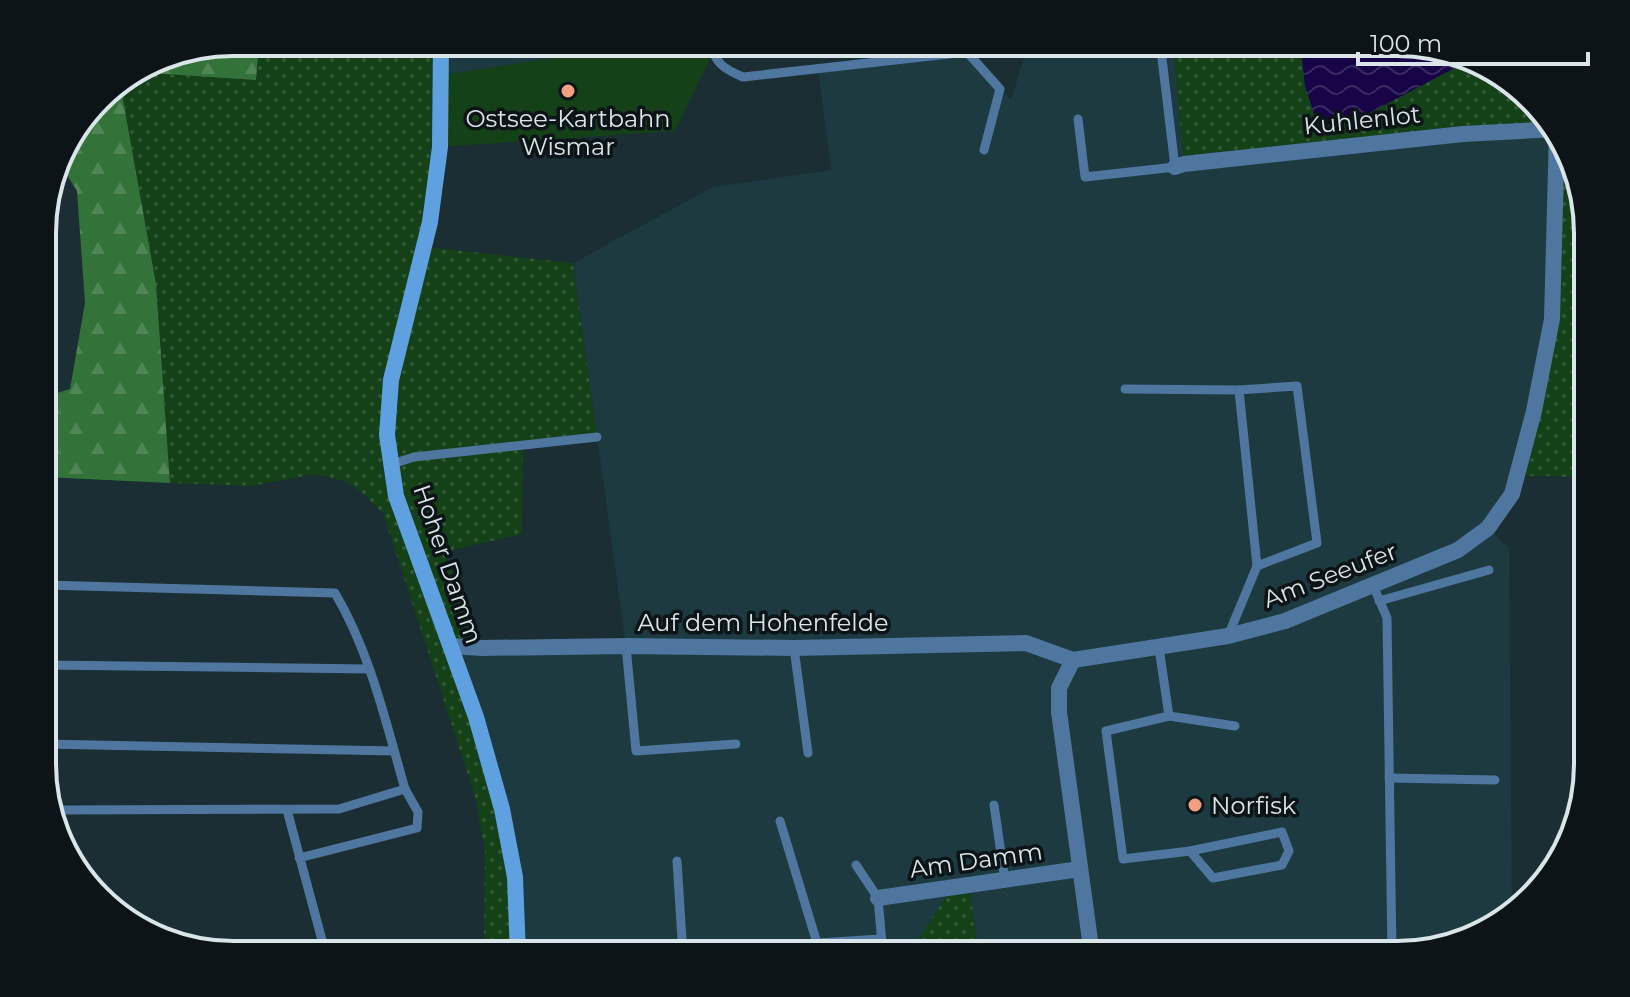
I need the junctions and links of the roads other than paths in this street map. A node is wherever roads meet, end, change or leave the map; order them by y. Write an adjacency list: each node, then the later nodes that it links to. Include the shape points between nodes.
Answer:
1 (441, 56): 14 (main road, Hoher Damm, via 440,147 426,247 391,380 387,435)
2 (715, 56): 3 (lane, via 722,68 743,77)
3 (931, 56)
4 (971, 56): 8 (lane, via 1000,89)
5 (1162, 56): 10 (lane)
6 (1078, 119): 10 (lane, via 1085,177)
7 (1541, 131): 10 (street, Kuhlenlot, via 1463,134)
8 (984, 150)
9 (1556, 156): 18 (street, Am Seeufer, via 1552,319 1512,494 1488,528 1458,550)
10 (1175, 167)
11 (1125, 389): 12 (lane)
12 (1239, 390): 15 (lane); 15 (lane, via 1297,386 1317,543)
13 (597, 437): 14 (lane, via 414,457)
14 (392, 464): 20 (main road, Hoher Damm, via 396,496)
15 (1257, 566): 19 (lane)
16 (1489, 570): 18 (lane)
17 (56, 585): 26 (lane, via 335,593)
18 (1376, 593): 19 (street, Am Seeufer); 33 (lane, via 1387,618)
19 (1228, 636): 23 (street, Am Seeufer)
20 (451, 646): 21 (street, Auf dem Hohenfelde); 49 (main road, Hoher Damm, via 502,809 515,877)
21 (626, 646): 22 (street, Auf dem Hohenfelde); 30 (lane, via 636,751)
22 (794, 648): 24 (street, Auf dem Hohenfelde, via 1026,643); 32 (lane)
23 (1159, 648): 24 (street, Am Seeufer); 27 (lane)
24 (1073, 660): 44 (street, via 1059,688 1059,712)
25 (56, 665): 26 (lane)
26 (369, 669): 31 (lane)
27 (1169, 716): 28 (lane); 40 (lane, via 1106,731 1123,859)
28 (1235, 726)
29 (56, 744): 31 (lane)
30 (736, 744)
31 (394, 751): 35 (lane)
32 (808, 753)
33 (1389, 778): 34 (lane); 54 (lane)
34 (1495, 780)
35 (405, 789): 38 (lane, via 339,809); 41 (lane, via 418,812 417,828)
36 (994, 805): 45 (lane)
37 (62, 810): 38 (lane)
38 (287, 810): 41 (lane)
39 (780, 821): 51 (lane)
40 (1190, 851): 40 (lane, via 1213,878 1282,865 1289,851 1282,832)
41 (299, 858): 48 (lane)
42 (677, 861): 50 (lane)
43 (856, 865): 46 (lane)
44 (1080, 869): 45 (street, Am Damm); 53 (street)
45 (1005, 881): 46 (street, Am Damm)
46 (878, 898): 47 (lane)
47 (881, 939): 52 (lane)
48 (322, 941)
49 (517, 941)
50 (682, 941)
51 (816, 941)
52 (849, 941)
53 (1090, 941)
54 (1392, 941)

